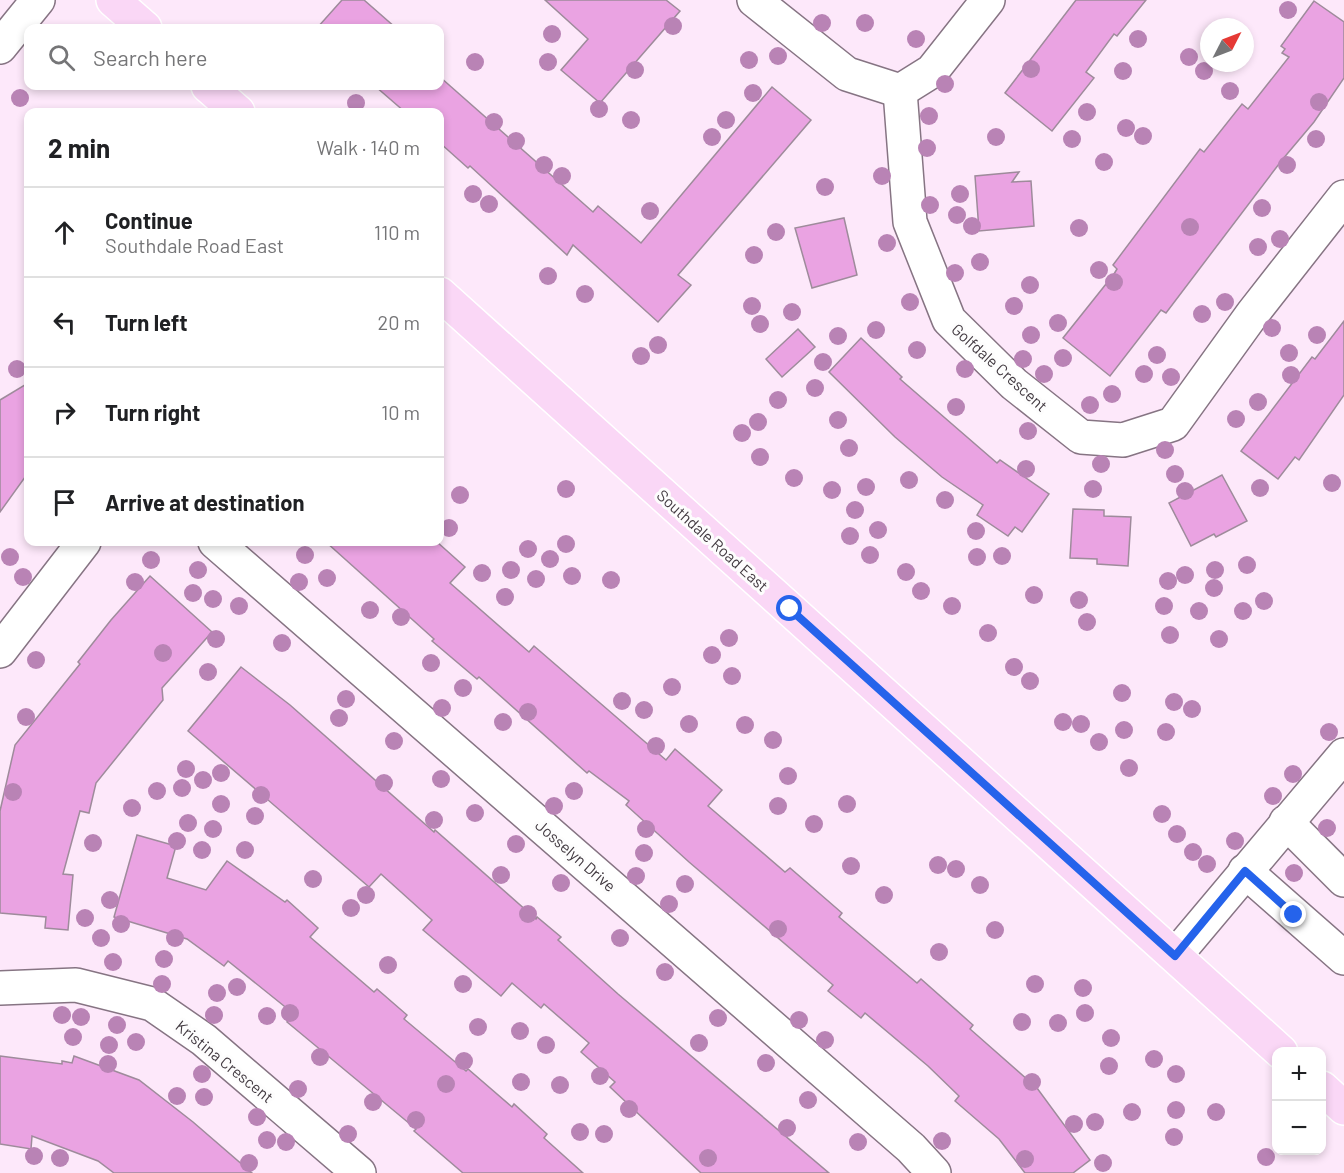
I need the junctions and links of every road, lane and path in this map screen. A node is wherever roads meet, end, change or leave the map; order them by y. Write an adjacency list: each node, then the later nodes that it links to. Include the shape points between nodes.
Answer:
1 (38, 0): 6 (street)
2 (113, 0): 5 (main road)
3 (754, 0): 8 (street, via 847,74)
4 (988, 0): 8 (street, via 932,71)
5 (140, 24)
6 (0, 47)
7 (213, 90): 9 (main road)
8 (900, 91): 10 (street, Golfdale Crescent, via 910,222 949,320 1014,384 1081,437 1123,440 1173,424)
9 (233, 108)
10 (1344, 197)
11 (444, 298): 19 (main road, Southdale Road East)
12 (81, 546): 14 (street)
13 (220, 546): 26 (street, Josselyn Drive, via 902,1140)
14 (0, 651)
15 (1340, 767): 16 (street)
16 (1286, 822): 17 (street); 18 (street)
17 (1245, 871): 19 (street); 20 (street)
18 (1344, 880)
19 (1175, 956): 22 (main road, Southdale Road East)
20 (1344, 958)
21 (0, 988): 25 (street, Kristina Crescent, via 76,985 152,1004 204,1040)
22 (1275, 1047)
23 (1326, 1092): 24 (main road)
24 (1344, 1108)
25 (359, 1173)
26 (934, 1173)

